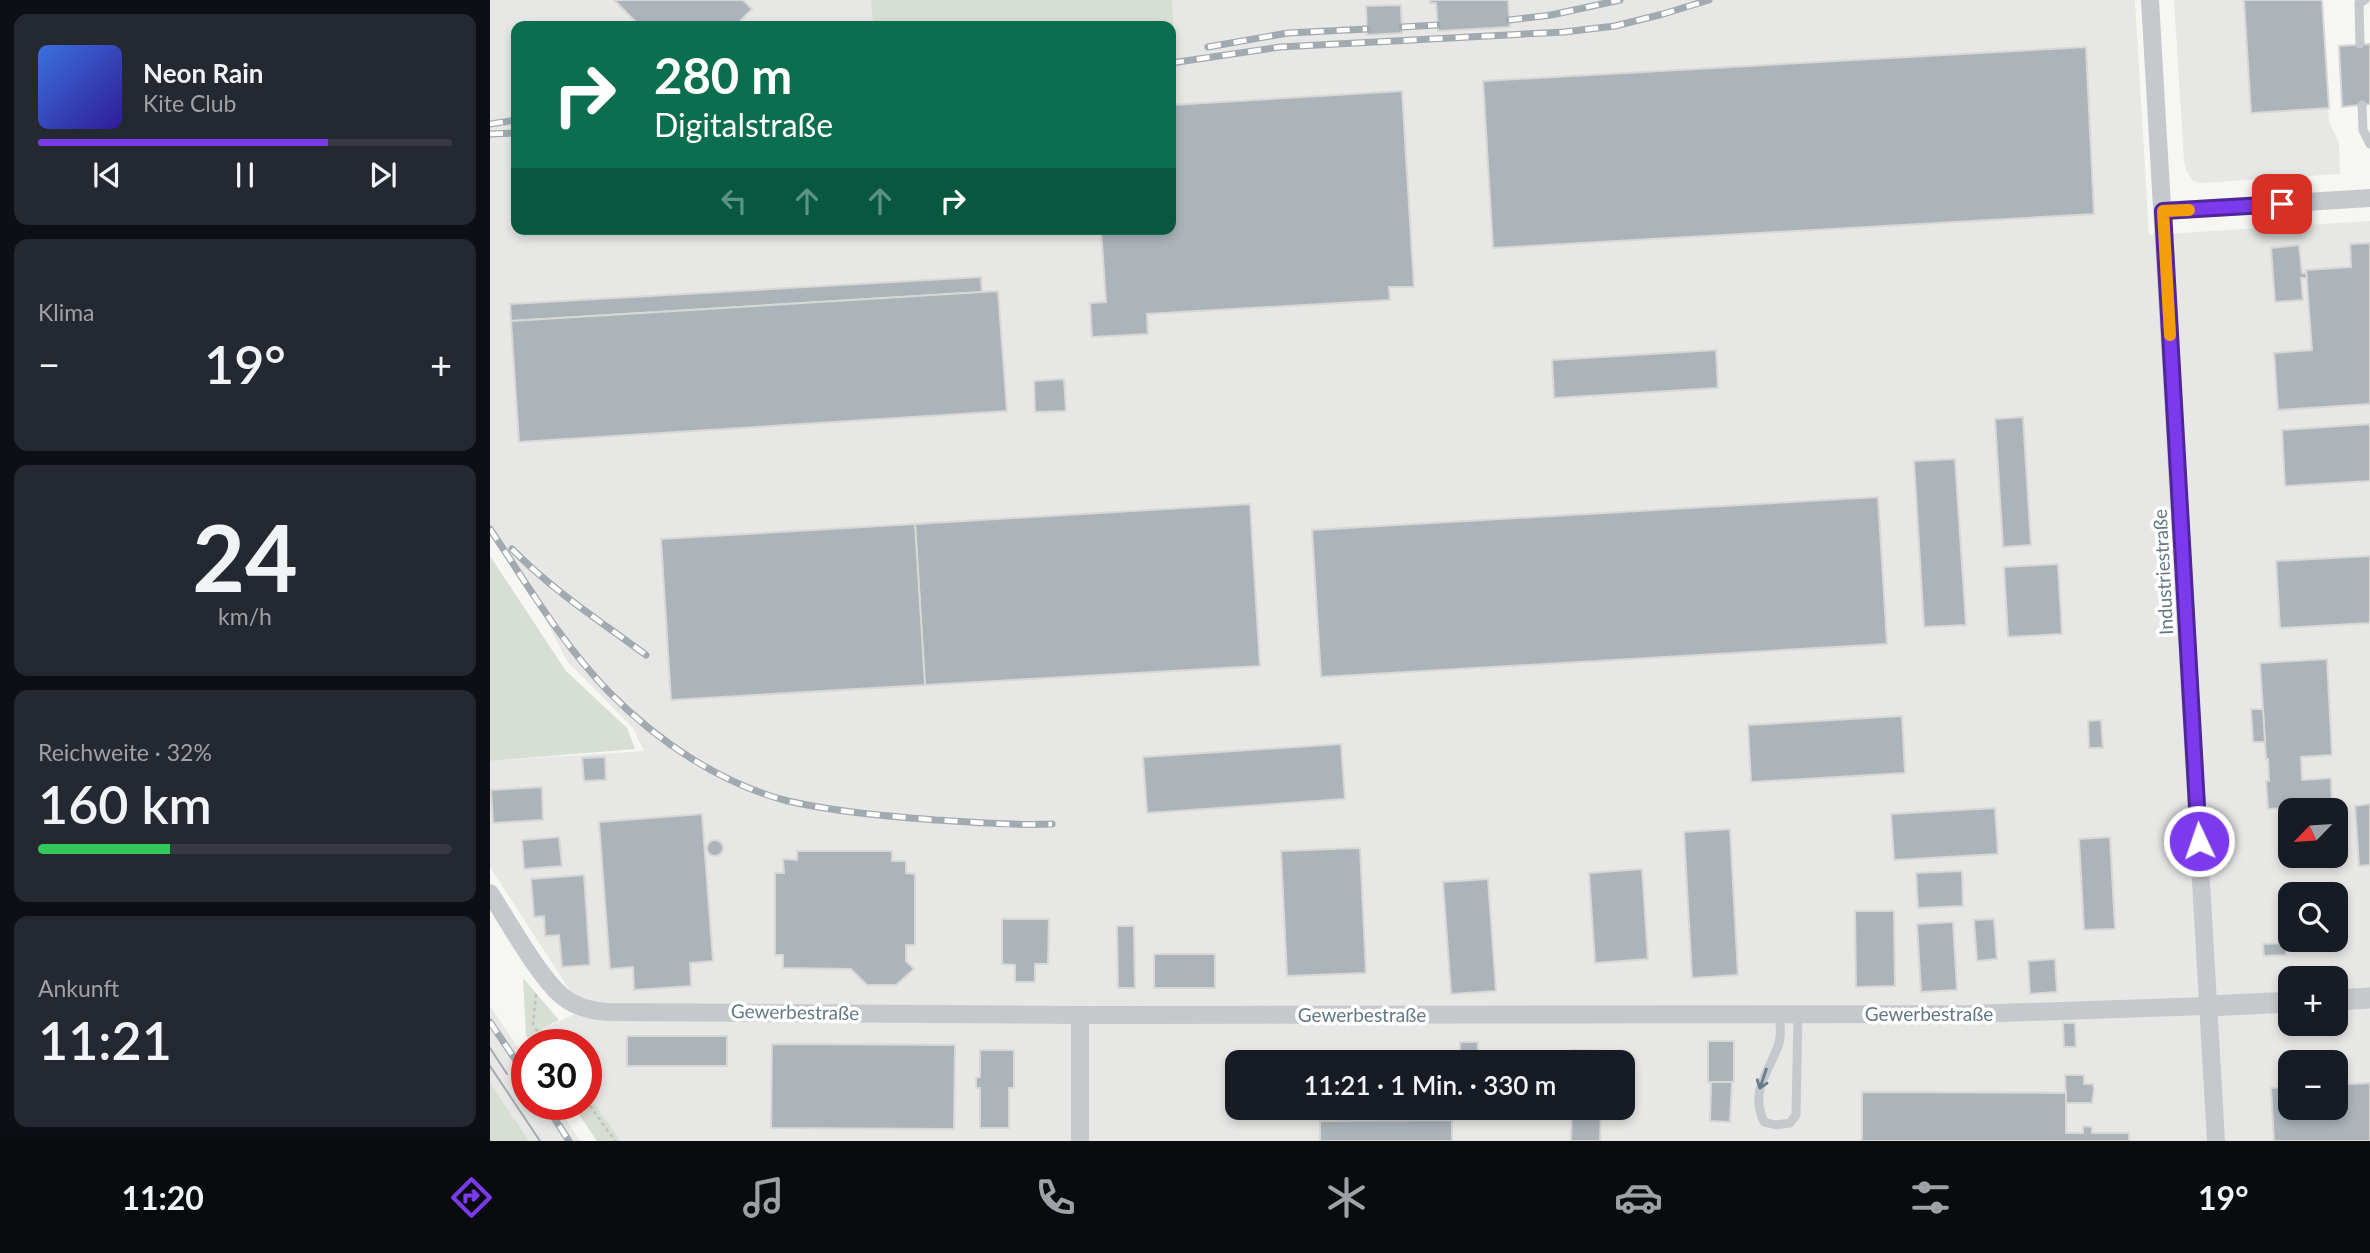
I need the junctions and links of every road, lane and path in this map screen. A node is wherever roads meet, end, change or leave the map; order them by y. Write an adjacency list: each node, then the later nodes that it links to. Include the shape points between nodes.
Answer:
1 (2150, 0): 7 (street, Industriestraße)
2 (2365, 0): 3 (lane, via 2359,3)
3 (2360, 44)
4 (2362, 105): 5 (lane, via 2362,130)
5 (2370, 144)
6 (2370, 198): 7 (street)
7 (2163, 211): 13 (street, Industriestraße)
8 (490, 893): 9 (street, Gewerbestraße)
9 (538, 966): 16 (street, Gewerbestraße, via 561,995 595,1011); 17 (path)
10 (2370, 999): 11 (street)
11 (2348, 1000)
12 (2278, 1003): 13 (street, Gewerbestraße)
13 (2207, 1006): 14 (street, Gewerbestraße, via 1981,1014); 21 (street, Industriestraße)
14 (1798, 1014): 15 (street, Gewerbestraße); 15 (lane, one-way to 14, via 1780,1041 1760,1085 1759,1110 1764,1122 1776,1125 1790,1123 1796,1115)
15 (1779, 1015): 16 (street, Gewerbestraße)
16 (1080, 1016): 20 (street)
17 (536, 1029)
18 (600, 1120): 19 (path)
19 (615, 1141)
20 (1080, 1141)
21 (2216, 1141)

